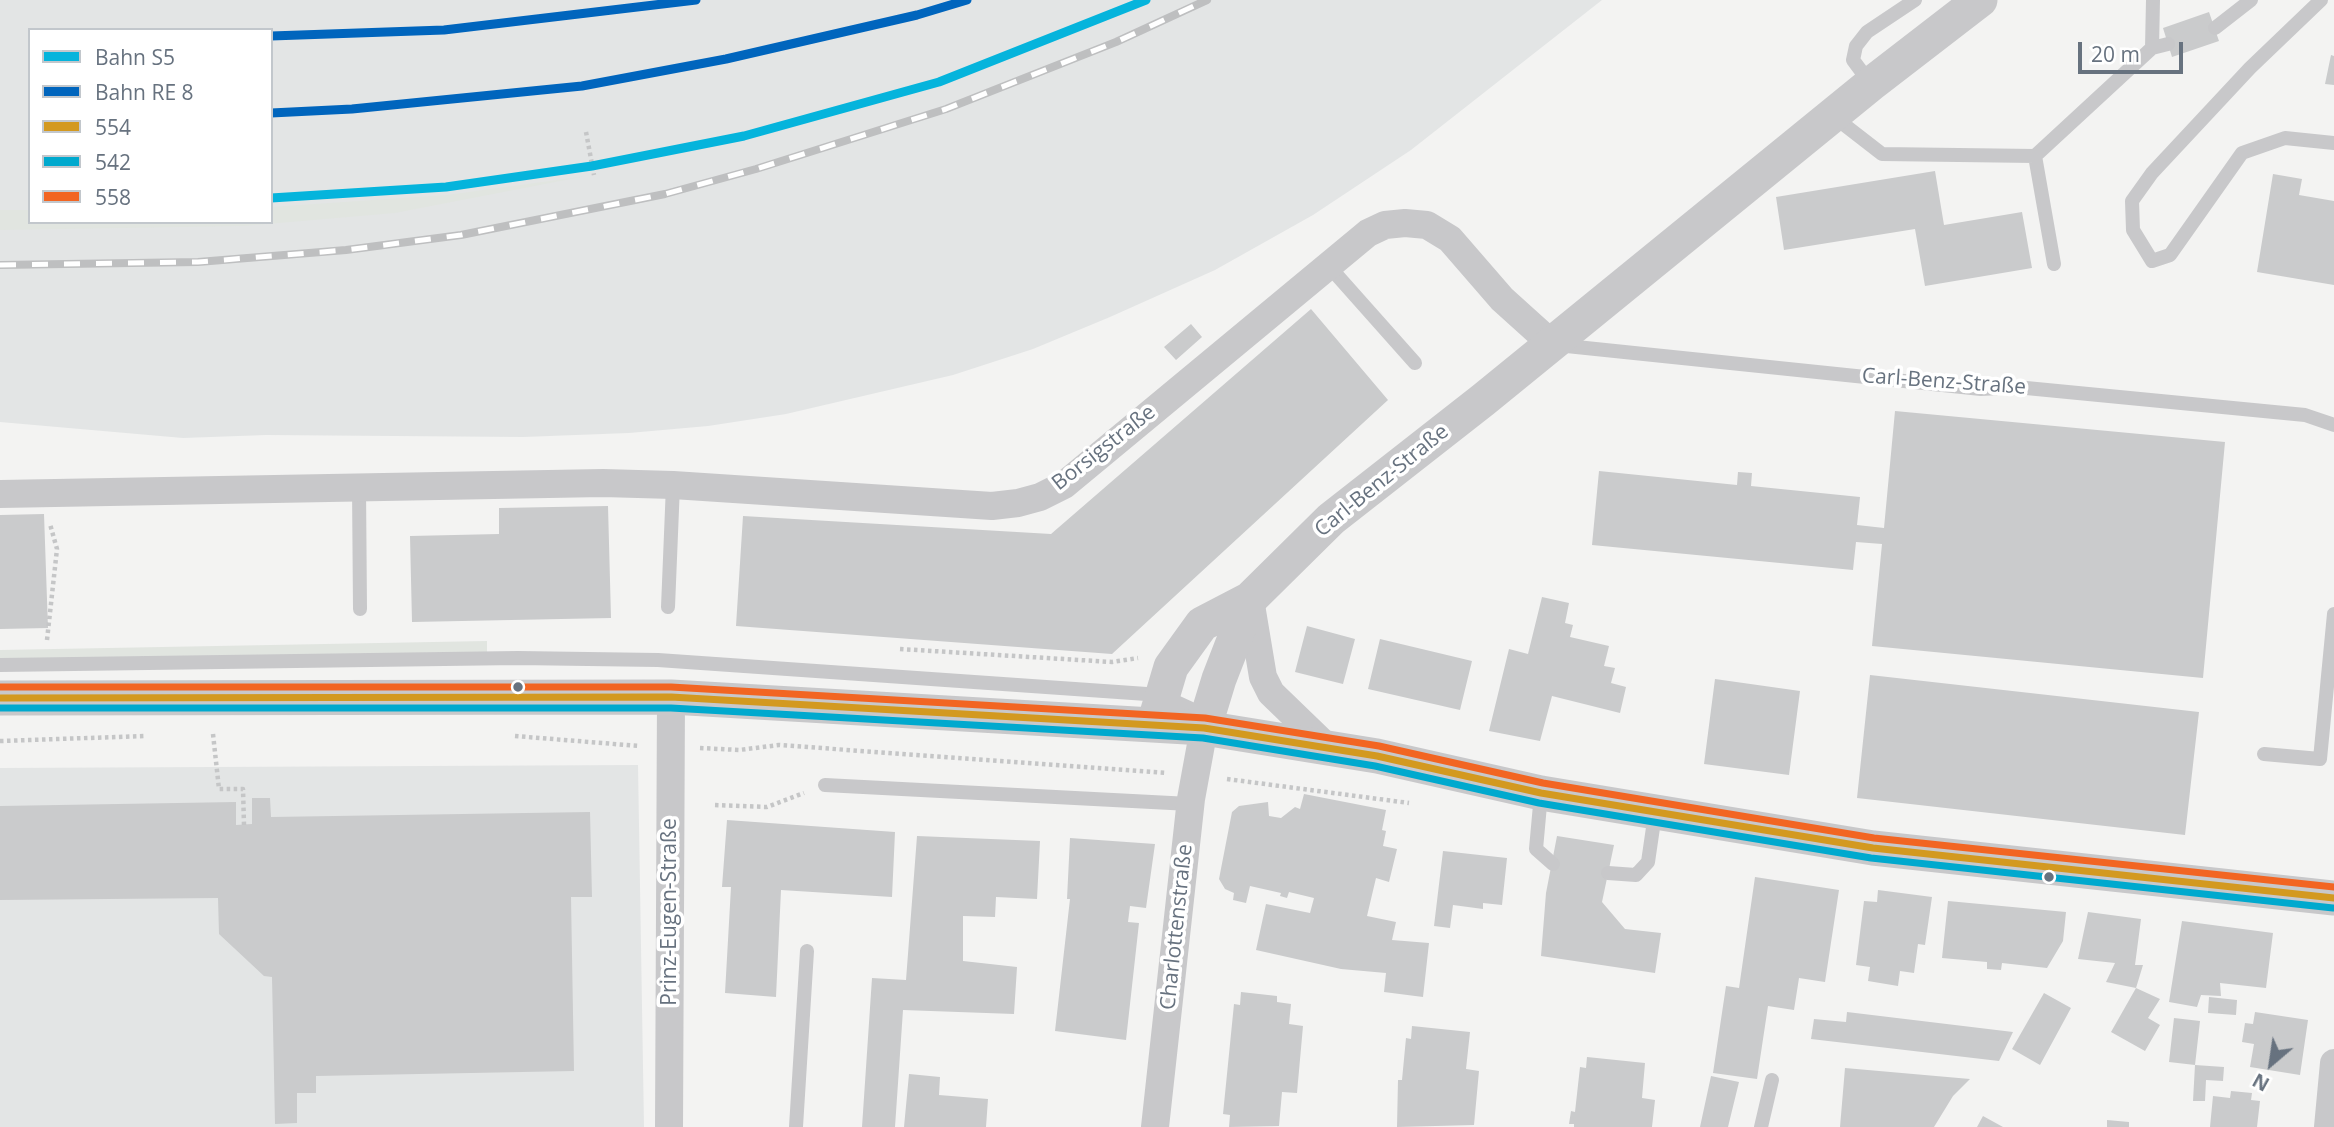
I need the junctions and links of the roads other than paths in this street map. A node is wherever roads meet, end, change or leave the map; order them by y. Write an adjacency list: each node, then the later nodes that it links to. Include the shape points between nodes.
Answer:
1 (1915, 0): 9 (lane, via 1867,32 1856,46 1853,60)
2 (1980, 0): 9 (street, Carl-Benz-Straße)
3 (2153, 0): 8 (lane)
4 (2251, 0): 6 (lane)
5 (2321, 0): 11 (lane, via 2152,173 2132,201 2133,230 2152,261 2170,255 2242,153 2285,138)
6 (2215, 28)
7 (2168, 44): 8 (lane)
8 (2152, 48): 12 (lane)
9 (1871, 84): 10 (street, Carl-Benz-Straße)
10 (1833, 116): 12 (lane, via 1882,154); 15 (street, Carl-Benz-Straße)
11 (2334, 142)
12 (2035, 156): 14 (lane)
13 (1327, 264): 15 (street, Borsigstraße, via 1385,225 1427,225 1450,239 1502,299); 16 (lane); 18 (street, Borsigstraße, via 1064,485 1040,497 992,506)
14 (2053, 264)
15 (1553, 345): 17 (lane, Carl-Benz-Straße, via 1981,389 2016,387 2305,415); 21 (street, Carl-Benz-Straße, via 1331,519)
16 (1415, 363)
17 (2334, 425)
18 (673, 485): 19 (street, Borsigstraße); 22 (lane)
19 (359, 487): 20 (street, Borsigstraße); 23 (lane)
20 (0, 494)
21 (1250, 599): 28 (street, Carl-Benz-Straße, via 1202,624 1171,667); 29 (street, Carl-Benz-Straße); 30 (street, via 1263,677 1271,693)
22 (668, 607)
23 (360, 608)
24 (2334, 614): 31 (lane, via 2320,759)
25 (0, 665): 28 (lane, via 658,660)
26 (671, 697): 27 (street); 28 (street); 42 (street, Prinz-Eugen-Straße)
27 (0, 698)
28 (1158, 710): 29 (street)
29 (1211, 725): 30 (street); 34 (street, Charlottenstraße)
30 (1328, 748): 33 (street)
31 (2264, 754)
32 (825, 785): 34 (lane)
33 (1541, 793): 35 (street); 36 (lane, via 1536,849)
34 (1190, 804): 44 (street, Charlottenstraße)
35 (1655, 814): 37 (lane, via 1648,862 1636,875); 38 (street, via 1873,848)
36 (1553, 864)
37 (1608, 873)
38 (2334, 898)
39 (807, 951): 43 (lane)
40 (2334, 1063): 46 (street)
41 (1772, 1080): 45 (lane)
42 (669, 1127)
43 (796, 1127)
44 (1156, 1127)
45 (1761, 1127)
46 (2328, 1127)

